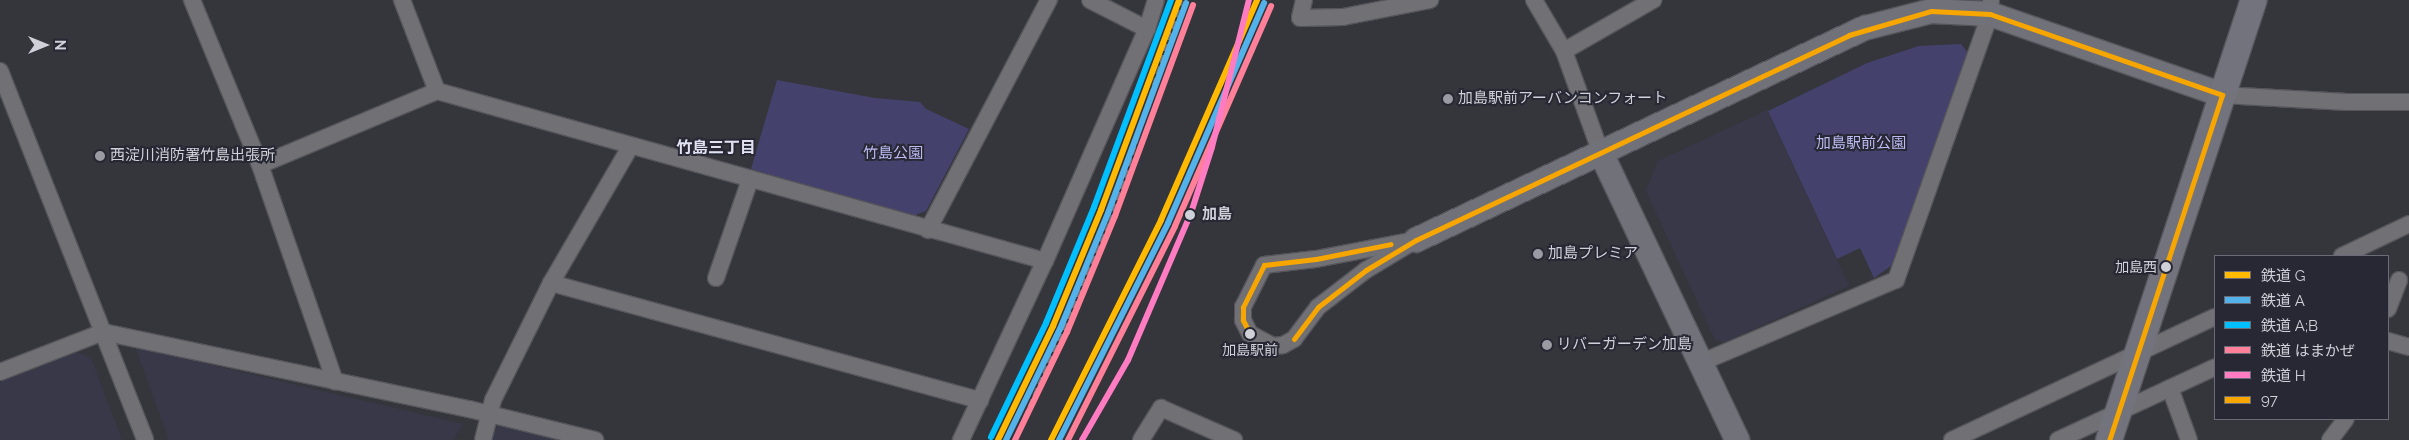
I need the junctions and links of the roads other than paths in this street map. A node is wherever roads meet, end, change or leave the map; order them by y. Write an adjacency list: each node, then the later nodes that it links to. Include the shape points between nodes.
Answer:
1 (192, 0): 20 (street)
2 (402, 0): 15 (street)
3 (1049, 0): 23 (street)
4 (1090, 0): 12 (street)
5 (1156, 0): 12 (street)
6 (1304, 0): 7 (street, via 1300,18 1343,17)
7 (1430, 0)
8 (1534, 0): 13 (street)
9 (1653, 0): 13 (street)
10 (2254, 0): 16 (main road)
11 (1991, 7): 16 (street); 19 (street, via 1931,11 1865,28); 36 (street, via 1896,280)
12 (1147, 29): 26 (street)
13 (1564, 51): 19 (street)
14 (0, 71): 32 (street)
15 (437, 91): 18 (street); 20 (street)
16 (2222, 95): 17 (street); 35 (main road)
17 (2409, 102)
18 (630, 147): 21 (street); 29 (street)
19 (1601, 153): 24 (street); 36 (street)
20 (260, 165): 39 (street)
21 (750, 180): 23 (street); 27 (street)
22 (2409, 224): 25 (street)
23 (928, 230): 26 (street)
24 (1416, 240): 24 (street, via 1366,270 1318,307 1294,339 1273,346 1250,334 1243,320 1243,307 1264,265 1316,259)
25 (2344, 255)
26 (1045, 261): 41 (street)
27 (716, 278)
28 (2399, 280): 30 (street)
29 (551, 283): 41 (street); 43 (street)
30 (2389, 306)
31 (2214, 317): 35 (street)
32 (103, 332): 38 (street); 39 (street); 45 (street)
33 (2389, 341): 34 (street)
34 (2409, 347)
35 (2137, 355): 42 (main road); 52 (street)
36 (1700, 362): 51 (street)
37 (2214, 367): 40 (street)
38 (0, 372)
39 (335, 381): 43 (street)
40 (2170, 388): 42 (street); 55 (street)
41 (980, 400): 48 (street)
42 (2119, 413): 53 (street); 54 (main road)
43 (488, 414): 46 (street); 47 (street)
44 (2345, 420): 56 (street)
45 (145, 440)
46 (483, 440)
47 (595, 440)
48 (961, 440)
49 (1141, 440): 50 (street, via 1161,408)
50 (1234, 440)
51 (1737, 440)
52 (1952, 440)
53 (2058, 440)
54 (2110, 440)
55 (2189, 440)
56 (2330, 440)

